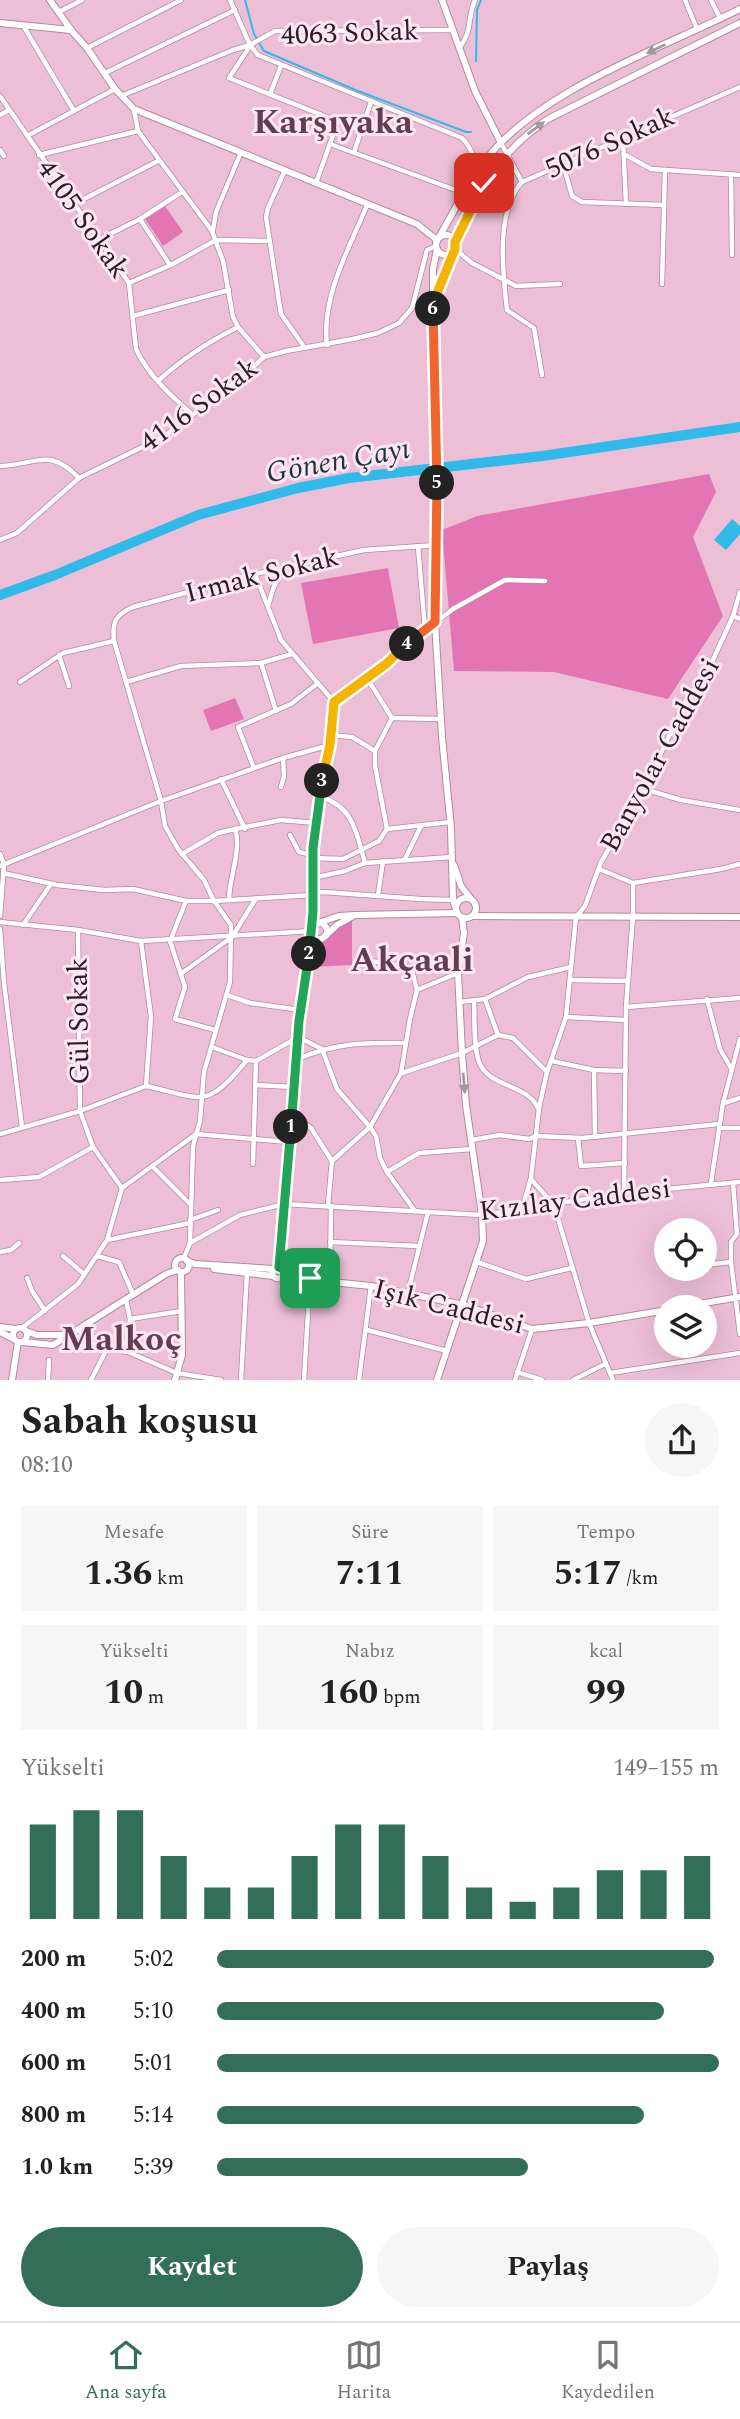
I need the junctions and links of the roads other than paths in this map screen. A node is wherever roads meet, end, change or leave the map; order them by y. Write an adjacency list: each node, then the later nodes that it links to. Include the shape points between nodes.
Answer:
1 (50, 0): 11 (main road)
2 (82, 0): 11 (street)
3 (181, 0): 20 (street)
4 (230, 0): 10 (street)
5 (442, 0): 17 (main road)
6 (475, 0): 21 (street, via 468,36)
7 (685, 0): 18 (street)
8 (711, 0): 12 (street)
9 (740, 9): 12 (main road)
10 (235, 10): 19 (street); 23 (street)
11 (59, 12): 16 (main road)
12 (720, 19): 18 (main road)
13 (0, 23): 15 (main road)
14 (740, 23): 44 (main road, one-way to 14, via 548,119)
15 (24, 27): 16 (main road); 32 (street)
16 (71, 30): 20 (main road)
17 (452, 30): 19 (street, 4063 Sokak, via 275,30); 21 (main road)
18 (697, 30): 39 (main road, one-way to 39, via 583,85 526,120)
19 (255, 42): 22 (street, via 258,55); 26 (street, via 229,78); 28 (street, 4063 Sokak)
20 (87, 48): 23 (main road)
21 (460, 48): 39 (main road)
22 (281, 66): 26 (street); 29 (street)
23 (105, 73): 25 (main road)
24 (740, 87): 38 (street, 5076 Sokak)
25 (115, 89): 28 (main road); 32 (street)
26 (269, 94): 34 (street)
27 (0, 96): 31 (street, 4105 Sokak)
28 (120, 96): 30 (main road)
29 (371, 102): 36 (street); 56 (street, via 463,138 475,162)
30 (134, 109): 35 (street); 42 (main road)
31 (9, 110): 33 (street); 37 (street, 4105 Sokak)
32 (74, 111): 37 (street)
33 (0, 115)
34 (338, 121): 36 (street); 40 (street)
35 (138, 131): 46 (street); 48 (street)
36 (362, 131): 43 (street)
37 (27, 136): 46 (street, 4105 Sokak)
38 (623, 139): 45 (street); 49 (street, 5076 Sokak)
39 (501, 143): 44 (street); 56 (main road)
40 (330, 144): 43 (street); 55 (street)
41 (0, 150): 47 (street)
42 (241, 152): 50 (main road); 63 (street)
43 (354, 152): 56 (street)
44 (506, 153): 54 (street); 68 (main road, via 484,183)
45 (624, 154): 51 (street, via 651,169); 60 (street)
46 (39, 155): 58 (street, 4105 Sokak)
47 (4, 156)
48 (158, 161): 57 (street); 58 (street)
49 (563, 164): 54 (street, 5076 Sokak); 60 (street, via 576,199)
50 (285, 170): 55 (main road); 66 (street, via 268,208)
51 (665, 170): 52 (street); 61 (street)
52 (731, 175): 53 (street); 69 (street)
53 (740, 175)
54 (522, 182): 71 (street, 5076 Sokak, via 507,218 501,255)
55 (316, 183): 59 (main road)
56 (467, 190): 67 (main road)
57 (182, 192): 62 (street); 63 (street)
58 (74, 204): 64 (street, 4105 Sokak)
59 (368, 204): 67 (main road, via 417,224); 79 (street, via 333,289 325,330)
60 (626, 204): 61 (street)
61 (664, 205): 74 (street)
62 (140, 219): 64 (street); 70 (street)
63 (212, 231): 65 (street)
64 (98, 240): 72 (street, 4105 Sokak)
65 (216, 240): 66 (street); 70 (street); 75 (street)
66 (269, 241): 80 (street, via 281,314)
67 (437, 243): 68 (main road, via 444,255); 68 (main road, via 449,235); 76 (main road); 79 (street, 4116 Sokak, via 426,253 406,317 378,333)
68 (454, 248): 71 (street); 76 (main road)
69 (732, 255)
70 (171, 265): 72 (street)
71 (504, 281): 73 (street, via 516,286); 82 (street, 5076 Sokak, via 507,310 534,328)
72 (130, 283): 77 (street, 4105 Sokak)
73 (559, 284)
74 (662, 285)
75 (229, 290): 77 (street); 78 (street)
76 (433, 303): 88 (main road)
77 (133, 316): 83 (street, 4105 Sokak, via 136,349)
78 (238, 327): 81 (street); 83 (street, via 187,357)
79 (327, 345): 80 (street, 4116 Sokak)
80 (305, 348): 81 (street, 4116 Sokak)
81 (264, 357): 84 (street, 4116 Sokak)
82 (542, 375)
83 (158, 381): 84 (street, 4105 Sokak)
84 (193, 415): 86 (street, 4116 Sokak, via 163,437)
85 (0, 466): 86 (street, via 52,459)
86 (79, 478): 87 (street, 4116 Sokak, via 17,533)
87 (0, 540)
88 (437, 545): 89 (street, Irmak Sokak); 97 (main road)
89 (418, 546): 90 (street, Irmak Sokak, via 364,550); 98 (street)
90 (283, 567): 91 (street, Irmak Sokak); 94 (street)
91 (255, 574): 94 (street); 99 (street, Irmak Sokak, via 124,611 112,624)
92 (545, 581): 97 (street, via 505,580)
93 (740, 592): 95 (street, Banyolar Caddesi)
94 (268, 607): 100 (street)
95 (733, 616): 96 (street); 119 (street, Banyolar Caddesi)
96 (740, 619)
97 (435, 622): 98 (street); 111 (main road)
98 (425, 630): 103 (street)
99 (114, 641): 101 (street); 105 (street)
100 (292, 654): 102 (street); 106 (street)
101 (59, 655): 104 (street); 107 (street)
102 (261, 663): 105 (street, via 181,666); 109 (street)
103 (367, 677): 108 (street); 110 (street)
104 (20, 682)
105 (126, 682): 121 (street)
106 (317, 684): 108 (street); 109 (street)
107 (69, 686)
108 (334, 702): 112 (street)
109 (276, 711): 116 (street, via 238,727)
110 (392, 718): 111 (street); 114 (street)
111 (440, 719): 123 (main road)
112 (330, 734): 113 (street); 114 (street, via 352,737)
113 (330, 745): 115 (street); 120 (street)
114 (375, 751): 128 (street)
115 (283, 758): 116 (street); 118 (street)
116 (254, 768): 117 (street)
117 (221, 779): 121 (street); 127 (street)
118 (281, 787)
119 (644, 789): 122 (street); 140 (street, Banyolar Caddesi)
120 (319, 796): 124 (street); 130 (street, via 349,814)
121 (161, 801): 132 (street, via 165,825); 139 (street)
122 (740, 810)
123 (450, 822): 125 (street); 134 (main road)
124 (316, 823): 127 (street, via 281,820); 133 (street)
125 (422, 826): 128 (street); 135 (street)
126 (235, 829): 127 (street); 132 (street, via 218,833); 148 (street)
127 (245, 829)
128 (387, 829): 130 (street, via 379,841)
129 (290, 835): 133 (street, via 299,852)
130 (361, 849): 133 (street, via 343,859); 137 (street)
131 (0, 854): 139 (street)
132 (182, 854): 151 (street, via 204,880)
133 (313, 856): 142 (street)
134 (452, 858): 135 (street); 149 (main road); 152 (main road, via 461,886)
135 (405, 860): 136 (street)
136 (383, 861): 137 (street); 146 (street)
137 (365, 863): 142 (street)
138 (740, 864): 143 (street)
139 (2, 865): 141 (street)
140 (599, 869): 143 (street); 159 (street, Banyolar Caddesi)
141 (3, 873): 144 (street); 155 (street)
142 (313, 878): 145 (street)
143 (633, 883): 158 (street)
144 (51, 884): 150 (street, via 133,889); 162 (street)
145 (313, 894): 146 (street); 147 (street); 163 (street)
146 (378, 895): 149 (street)
147 (256, 899): 148 (street); 166 (street)
148 (229, 900): 151 (street)
149 (453, 900): 153 (main road)
150 (186, 901): 151 (street); 168 (street)
151 (214, 901): 166 (street, via 231,925)
152 (474, 903): 153 (main road, via 462,899); 156 (main road); 157 (main road)
153 (459, 913): 154 (main road); 156 (main road, via 468,919); 174 (main road, via 464,933)
154 (355, 915): 163 (main road, via 340,916); 167 (main road)
155 (0, 916)
156 (474, 916): 157 (main road)
157 (498, 916): 159 (main road)
158 (633, 916): 159 (main road); 160 (main road); 176 (street)
159 (576, 917): 172 (street)
160 (740, 917)
161 (0, 922): 162 (street)
162 (23, 925): 165 (street)
163 (314, 928): 166 (street); 167 (main road); 167 (main road, via 326,926); 170 (main road)
164 (0, 929): 217 (street)
165 (78, 930): 169 (street); 214 (street, Gül Sokak)
166 (232, 937): 168 (street); 173 (street); 178 (street)
167 (323, 937): 170 (main road)
168 (170, 941): 169 (street); 173 (street)
169 (141, 942): 208 (street, via 151,1017)
170 (310, 947): 185 (main road)
171 (357, 959): 177 (street, via 411,967)
172 (571, 967): 175 (street); 180 (street, via 528,977)
173 (182, 973): 188 (street, via 185,987 176,1019)
174 (458, 973): 177 (street); 183 (main road)
175 (571, 980): 176 (street); 186 (street)
176 (628, 981): 184 (street)
177 (417, 989): 192 (street)
178 (227, 995): 185 (street); 188 (street)
179 (740, 998): 181 (street)
180 (485, 999): 182 (street); 189 (street)
181 (707, 999): 184 (street); 203 (street, via 720,1049)
182 (474, 1001): 183 (street); 193 (street)
183 (460, 1002): 197 (main road)
184 (626, 1007): 187 (street)
185 (301, 1010): 190 (main road)
186 (566, 1017): 187 (street); 201 (street)
187 (626, 1020): 204 (street)
188 (215, 1030): 194 (street)
189 (498, 1035): 193 (street); 205 (street, via 513,1038)
190 (298, 1037): 196 (street); 198 (main road); 200 (street)
191 (740, 1039): 195 (street)
192 (406, 1043): 196 (street, via 349,1043); 206 (street)
193 (477, 1044): 197 (street); 213 (street, via 488,1076 516,1087)
194 (212, 1047): 199 (street); 211 (street, via 204,1072)
195 (739, 1048): 203 (street)
196 (322, 1049): 198 (street); 218 (street, via 337,1088)
197 (462, 1053): 206 (street); 227 (main road, one-way to 227)
198 (296, 1059): 209 (main road)
199 (247, 1060): 200 (street); 211 (street, via 215,1094)
200 (256, 1061): 207 (street)
201 (552, 1061): 202 (street); 205 (street)
202 (594, 1070): 204 (street); 224 (street)
203 (732, 1070): 212 (street)
204 (626, 1071): 222 (street)
205 (547, 1072): 213 (street)
206 (401, 1073): 218 (street)
207 (255, 1085): 209 (street); 226 (street)
208 (146, 1086): 211 (street); 214 (street)
209 (293, 1087): 215 (main road)
210 (740, 1098): 212 (street)
211 (203, 1099): 221 (street)
212 (723, 1103): 216 (street)
213 (539, 1108): 223 (street)
214 (80, 1111): 217 (street); 229 (street, Gül Sokak)
215 (293, 1115): 228 (main road); 231 (street, via 311,1128)
216 (719, 1126): 219 (street); 222 (street); 239 (street)
217 (22, 1127): 220 (street)
218 (370, 1127): 231 (street); 235 (street)
219 (740, 1128)
220 (0, 1134)
221 (196, 1134): 226 (street); 234 (street); 243 (street)
222 (626, 1134): 224 (street); 232 (street)
223 (536, 1136): 225 (street); 227 (street); 236 (street)
224 (595, 1137): 225 (street)
225 (578, 1138): 232 (street, via 581,1166)
226 (254, 1139): 228 (street); 233 (street)
227 (472, 1140): 230 (main road)
228 (289, 1142): 244 (main road)
229 (93, 1147): 237 (street, via 39,1177); 241 (street, Gül Sokak)
230 (472, 1149): 235 (street, via 419,1153); 251 (main road)
231 (332, 1161): 245 (street)
232 (625, 1163): 242 (street)
233 (253, 1164)
234 (152, 1166): 241 (street); 243 (street)
235 (387, 1172): 249 (street)
236 (531, 1178): 246 (street); 247 (street)
237 (0, 1180)
238 (740, 1182): 240 (street, Kızılay Caddesi)
239 (711, 1183): 240 (street, Kızılay Caddesi); 242 (street, Kızılay Caddesi)
240 (733, 1183): 253 (street)
241 (122, 1188): 254 (street)
242 (624, 1193): 246 (street, Kızılay Caddesi)
243 (190, 1204): 252 (street)
244 (284, 1204): 245 (street, Kızılay Caddesi); 257 (street, Kızılay Caddesi, via 240,1215); 269 (main road)
245 (329, 1205): 249 (street, Kızılay Caddesi); 255 (street)
246 (554, 1205): 247 (street, Kızılay Caddesi); 266 (street)
247 (522, 1209): 251 (street, Kızılay Caddesi)
248 (218, 1210): 252 (street)
249 (415, 1211): 250 (street, Kızılay Caddesi)
250 (428, 1212): 251 (street, Kızılay Caddesi); 258 (street)
251 (482, 1215): 263 (main road, via 483,1241)
252 (190, 1222): 254 (street); 257 (street)
253 (738, 1234): 264 (street, via 731,1242)
254 (107, 1240): 261 (street)
255 (330, 1242): 258 (street); 274 (street)
256 (19, 1243): 259 (street)
257 (190, 1243): 262 (street)
258 (418, 1246): 276 (street)
259 (0, 1252)
260 (63, 1256): 270 (street)
261 (97, 1256): 270 (street); 277 (street, via 119,1262)
262 (183, 1260): 267 (main road); 267 (main road, via 176,1265); 269 (main road, Işık Caddesi); 272 (main road)
263 (477, 1262): 266 (street, via 526,1279); 280 (main road)
264 (731, 1262): 265 (street); 278 (street)
265 (717, 1264)
266 (571, 1268): 285 (street)
267 (182, 1270): 268 (main road, Işık Caddesi); 272 (main road); 282 (main road)
268 (247, 1272): 269 (main road, Işık Caddesi); 306 (street)
269 (278, 1272): 273 (main road, Işık Caddesi)
270 (84, 1274): 281 (street)
271 (27, 1278): 281 (street)
272 (159, 1278): 277 (main road)
273 (310, 1278): 274 (main road, Işık Caddesi); 307 (street)
274 (330, 1281): 275 (main road, Işık Caddesi)
275 (372, 1286): 276 (main road, Işık Caddesi); 289 (street)
276 (408, 1292): 280 (main road, Işık Caddesi)
277 (130, 1297): 284 (street); 290 (main road)
278 (737, 1298): 279 (main road); 291 (street)
279 (717, 1301)
280 (464, 1305): 288 (main road, Işık Caddesi); 294 (main road)
281 (45, 1311): 287 (street)
282 (182, 1311): 284 (street); 301 (main road, via 182,1356)
283 (654, 1312): 285 (main road, Işık Caddesi)
284 (130, 1319): 295 (street)
285 (589, 1323): 288 (main road, Işık Caddesi); 298 (street)
286 (0, 1329): 287 (main road); 292 (main road)
287 (21, 1329): 290 (main road, via 59,1337); 292 (main road, via 26,1338); 292 (main road, via 12,1334)
288 (532, 1329): 299 (street)
289 (367, 1330): 294 (street); 308 (street)
290 (73, 1331): 292 (main road, via 53,1345); 293 (street)
291 (740, 1335)
292 (18, 1341): 302 (main road)
293 (109, 1345): 295 (street); 304 (street)
294 (447, 1351): 309 (main road)
295 (125, 1352): 301 (street)
296 (740, 1353): 300 (street)
297 (49, 1360): 303 (street)
298 (605, 1364): 300 (street); 312 (street)
299 (517, 1372): 310 (street); 311 (street)
300 (610, 1373): 313 (street)
301 (176, 1376): 305 (street)
302 (12, 1380)
303 (48, 1380)
304 (91, 1380)
305 (221, 1380)
306 (241, 1380)
307 (304, 1380)
308 (359, 1380)
309 (437, 1380)
310 (515, 1380)
311 (542, 1380)
312 (573, 1380)
313 (613, 1380)

